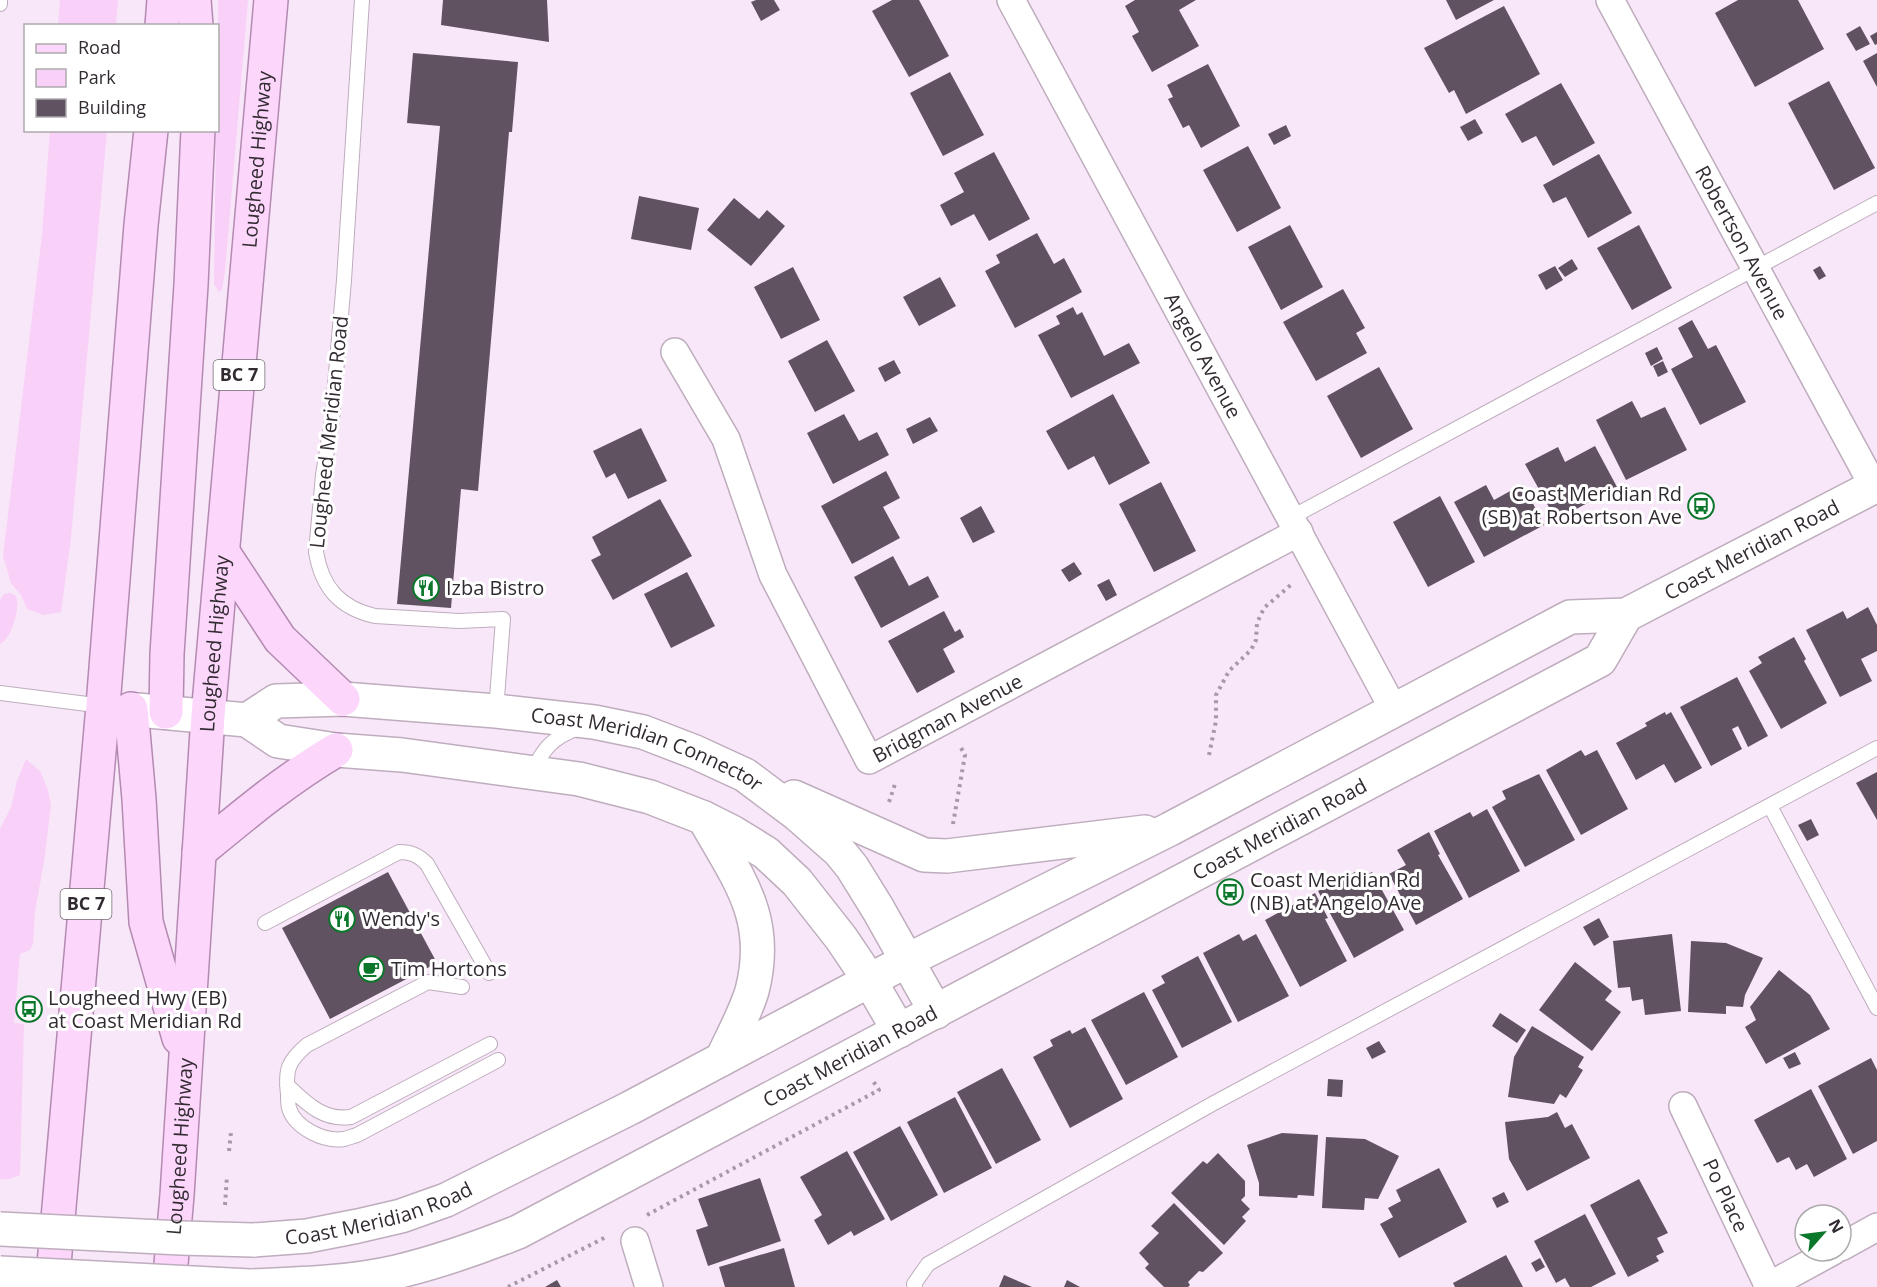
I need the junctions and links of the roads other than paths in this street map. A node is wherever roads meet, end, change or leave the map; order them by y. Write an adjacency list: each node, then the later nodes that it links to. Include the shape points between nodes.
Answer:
1 (164, 0): 7 (main road)
2 (194, 0): 8 (main road)
3 (271, 0): 16 (main road, Lougheed Highway / BC 7)
4 (362, 0): 22 (lane, Lougheed Meridian Road, via 343,292 323,475 318,562 321,575 337,598 366,614 459,621 503,619)
5 (1011, 0): 15 (street, Angelo Avenue)
6 (1610, 0): 12 (street, Robertson Avenue)
7 (162, 24)
8 (196, 24)
9 (151, 132): 20 (main road, BC 7, via 140,237)
10 (198, 132): 23 (main road)
11 (1877, 203): 12 (lane)
12 (1755, 268): 14 (street, Robertson Avenue); 15 (lane)
13 (675, 352): 15 (street, Bridgman Avenue, via 726,439 773,575 869,760)
14 (1876, 488): 17 (main road, Coast Meridian Road)
15 (1295, 525): 21 (street, Angelo Avenue)
16 (224, 554): 19 (main road, via 280,639); 24 (main road, Lougheed Highway / BC 7)
17 (1626, 615): 21 (main road, Coast Meridian Road, via 1570,617); 41 (main road, Coast Meridian Road, via 1600,660)
18 (0, 693): 20 (lane)
19 (343, 699): 22 (main road, Coast Meridian Connector); 25 (main road, Coast Meridian Connector, via 276,701)
20 (117, 707): 23 (main road, Coast Meridian Connector); 46 (main road, via 139,799 146,922); 56 (main road, BC 7)
21 (1394, 710): 33 (main road, Coast Meridian Road)
22 (496, 711): 26 (main road, Coast Meridian Connector)
23 (166, 712): 24 (main road, Coast Meridian Connector)
24 (208, 716): 25 (main road, Coast Meridian Connector); 34 (main road, Lougheed Highway / BC 7)
25 (247, 720): 28 (main road, Coast Meridian Connector, via 278,741)
26 (594, 722): 29 (lane, via 553,741); 30 (main road, Coast Meridian Connector, via 643,732)
27 (1877, 748): 31 (lane)
28 (336, 750): 29 (main road, Coast Meridian Connector); 34 (main road, via 266,796)
29 (532, 772): 32 (main road, Coast Meridian Connector, via 625,789)
30 (745, 775): 33 (main road, via 924,855 947,856); 36 (main road, Coast Meridian Connector, via 839,851)
31 (1770, 806): 40 (lane); 59 (lane, via 1214,1102 928,1264)
32 (704, 818): 38 (main road, Coast Meridian Connector, via 750,842 782,867 831,924); 44 (main road, via 746,893 758,943 751,992)
33 (1170, 829): 36 (main road, Coast Meridian Road)
34 (199, 852): 46 (main road, Lougheed Highway / BC 7)
35 (265, 923): 37 (lane, via 399,852 410,852 427,864)
36 (906, 961): 38 (main road, Coast Meridian Road); 41 (main road, Coast Meridian Connector)
37 (489, 973)
38 (870, 981): 42 (main road, Coast Meridian Connector); 44 (main road, Coast Meridian Road)
39 (462, 987): 47 (lane, via 428,982 307,1045 290,1063)
40 (1877, 1008)
41 (936, 1012): 42 (main road, Coast Meridian Road)
42 (899, 1031): 55 (main road, Coast Meridian Road, via 528,1227 485,1245 393,1272)
43 (490, 1044): 47 (lane, via 351,1117 339,1119 325,1114 309,1106)
44 (722, 1059): 50 (main road, Coast Meridian Road, bridge, via 446,1200 358,1227 253,1240)
45 (498, 1060): 47 (lane, via 357,1135 342,1139 325,1138 296,1120 289,1109)
46 (186, 1062): 57 (main road, Lougheed Highway / BC 7)
47 (287, 1085)
48 (1683, 1106): 60 (street, Po Place)
49 (1877, 1227): 52 (street)
50 (0, 1229)
51 (629, 1231): 58 (street)
52 (1853, 1240)
53 (1812, 1263): 60 (street)
54 (0, 1273): 55 (main road, Coast Meridian Road, bridge)
55 (250, 1286)
56 (52, 1287)
57 (168, 1287)
58 (649, 1287)
59 (915, 1287)
60 (1769, 1287)

